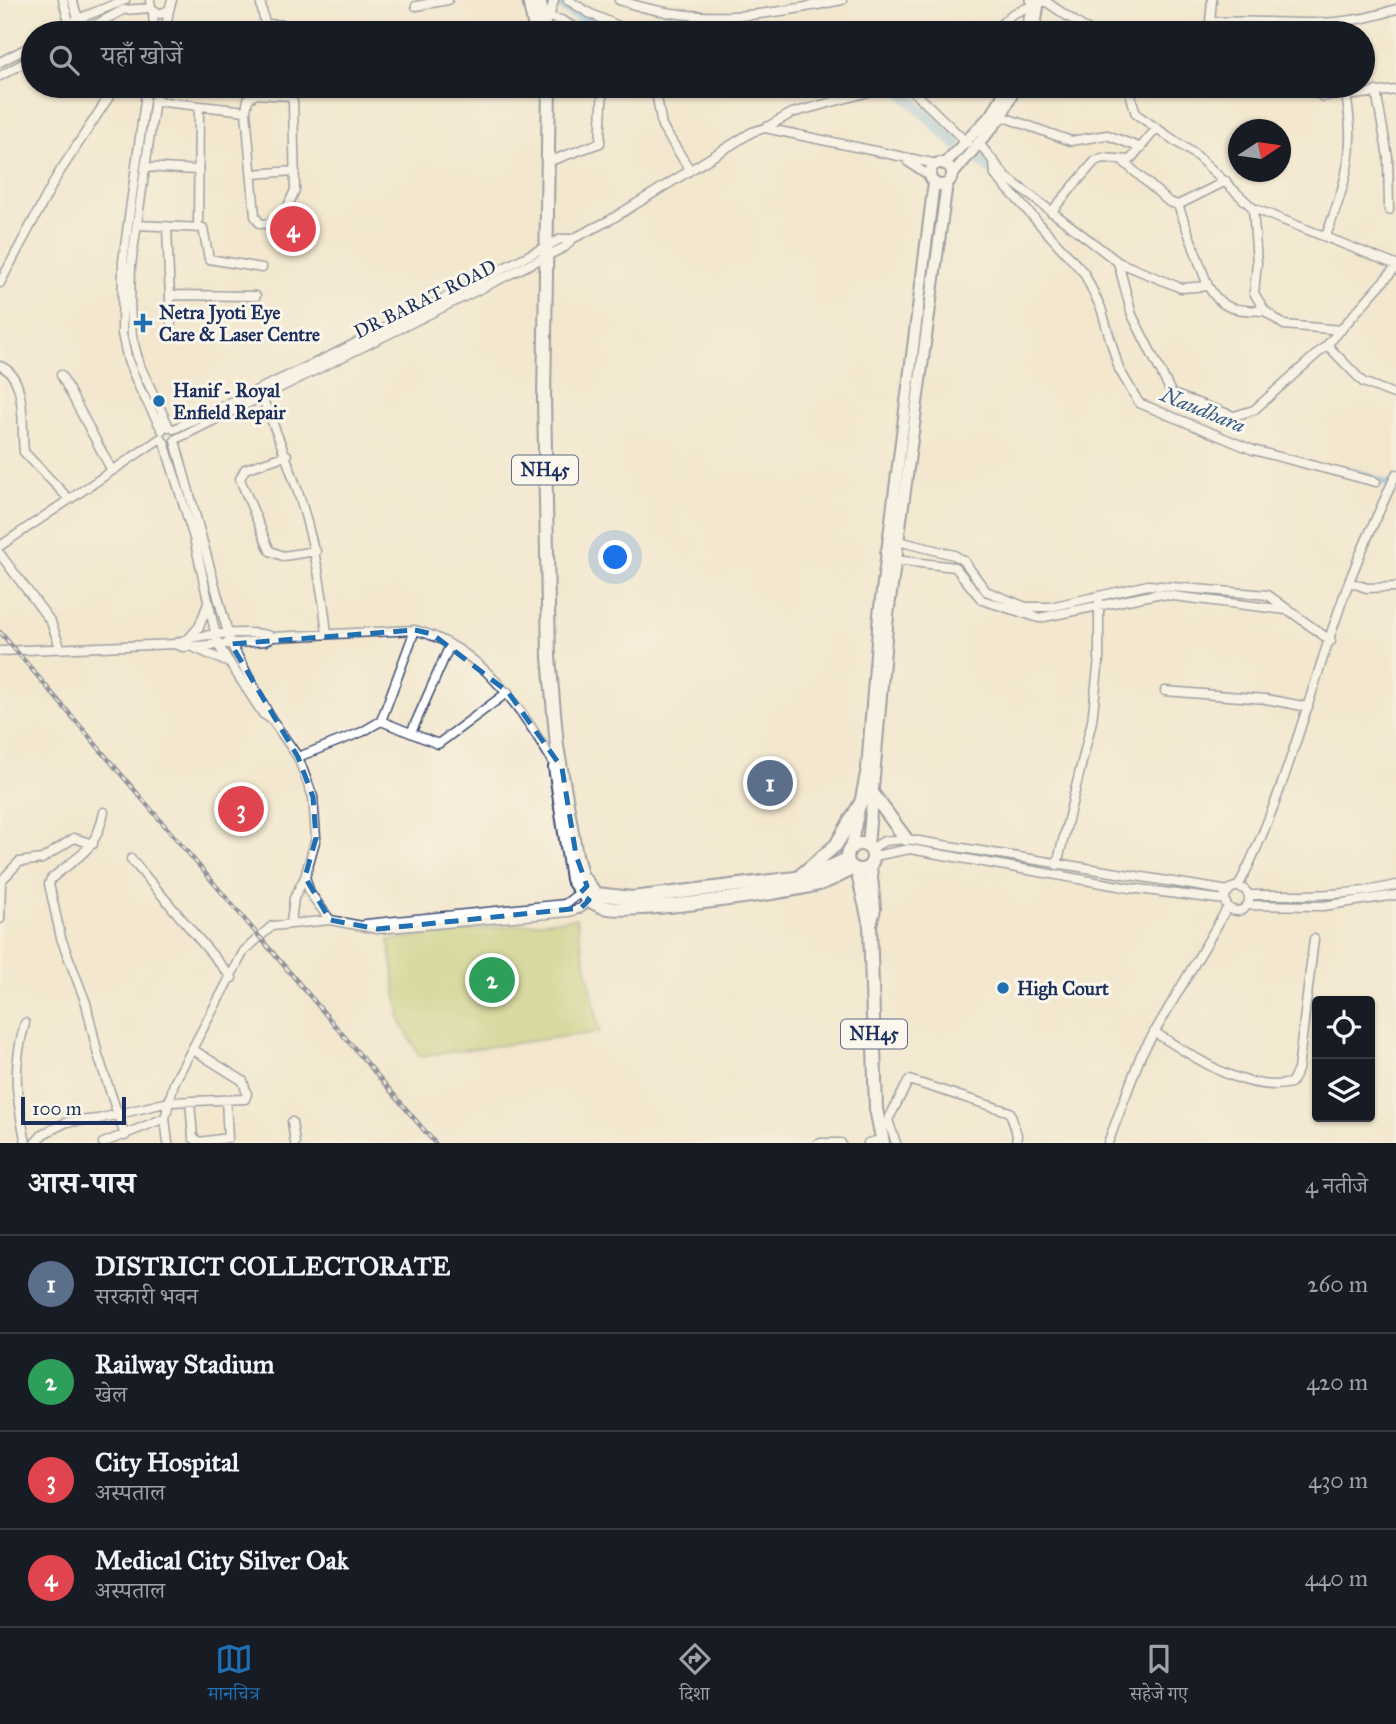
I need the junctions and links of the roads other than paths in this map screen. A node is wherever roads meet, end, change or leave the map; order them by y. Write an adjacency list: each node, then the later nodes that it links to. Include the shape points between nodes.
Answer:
1 (63, 0): 20 (street)
2 (72, 0): 19 (street)
3 (125, 0): 19 (street)
4 (260, 0): 22 (street)
5 (448, 0): 16 (street)
6 (529, 0): 18 (highway)
7 (539, 0): 18 (highway)
8 (554, 0): 18 (street)
9 (568, 0): 26 (street)
10 (619, 0): 11 (street, via 663,12 719,18)
11 (842, 0)
12 (1212, 0): 31 (street)
13 (1039, 1): 27 (street); 28 (main road); 29 (main road); 30 (street)
14 (172, 4): 15 (street, via 160,14)
15 (152, 6): 21 (street, via 123,10)
16 (416, 6)
17 (1396, 9): 34 (street)
18 (542, 16): 23 (highway); 24 (highway); 25 (street)
19 (78, 19)
20 (68, 21)
21 (103, 21)
22 (264, 21)
23 (540, 21)
24 (543, 21)
25 (555, 21)
26 (610, 21)
27 (1005, 21)
28 (1031, 21)
29 (1036, 21)
30 (1072, 21)
31 (1210, 21)
32 (1224, 21): 33 (street)
33 (1262, 21)
34 (1364, 21)
35 (21, 51): 36 (street)
36 (0, 62)
37 (21, 65): 38 (street)
38 (0, 76)
39 (1396, 90): 40 (street)
40 (1376, 91): 80 (street, via 1388,157)
41 (108, 98): 90 (street, via 57,176)
42 (146, 98): 102 (street, via 123,261 122,334 132,370)
43 (155, 98): 56 (street)
44 (249, 98): 58 (street)
45 (291, 98): 72 (street)
46 (541, 98): 77 (highway, NH45)
47 (549, 98): 65 (highway, NH45)
48 (602, 98): 65 (street, via 600,143)
49 (657, 98): 71 (street, via 662,126)
50 (847, 98): 60 (street, DR BARAT ROAD, via 792,113)
51 (922, 98): 62 (street)
52 (1004, 98): 59 (main road)
53 (1008, 98): 59 (main road)
54 (1131, 98): 61 (street, via 1136,114)
55 (1346, 98): 85 (street, via 1352,146)
56 (154, 101): 57 (street); 69 (street)
57 (199, 106): 58 (street); 70 (street)
58 (246, 111): 73 (street)
59 (997, 115): 62 (main road); 63 (street, via 1071,141 1108,135)
60 (765, 128): 64 (street); 71 (street, DR BARAT ROAD)
61 (1156, 129): 63 (street); 76 (street)
62 (973, 142): 66 (street); 68 (main road); 75 (main road)
63 (1141, 148): 67 (street)
64 (906, 160): 68 (street); 74 (street)
65 (550, 161): 77 (highway, NH45)
66 (994, 162): 81 (street); 107 (street, via 995,175 1084,273 1101,308 1118,369 1139,403 1253,450)
67 (1124, 162): 78 (street); 81 (street, via 1095,161)
68 (940, 164): 74 (main road); 75 (main road)
69 (145, 167): 70 (street); 82 (street)
70 (197, 170): 84 (street)
71 (690, 170): 86 (street, DR BARAT ROAD)
72 (295, 171): 73 (street); 73 (street, via 291,204 283,217 267,224 255,216)
73 (252, 174)
74 (932, 179): 75 (main road); 111 (main road)
75 (949, 179): 111 (main road)
76 (1226, 181): 78 (street); 79 (street)
77 (547, 193): 86 (highway, NH45)
78 (1178, 205): 91 (street)
79 (1254, 208): 85 (street); 94 (street, via 1254,293)
80 (1389, 210)
81 (1051, 212): 87 (street)
82 (137, 225): 83 (street); 102 (street, via 131,265 132,337)
83 (167, 227): 84 (street); 92 (street)
84 (198, 227): 89 (street, via 205,230 209,259)
85 (1326, 236): 88 (street)
86 (545, 252): 101 (street, DR BARAT ROAD); 102 (street, DR BARAT ROAD); 136 (highway, NH45, via 549,643)
87 (1118, 262): 91 (street, via 1181,288); 97 (street, via 1132,315 1178,398 1244,415)
88 (1396, 266): 96 (street)
89 (262, 268)
90 (0, 283)
91 (1208, 286): 94 (street, via 1217,303)
92 (170, 295): 93 (street); 95 (street)
93 (256, 296)
94 (1265, 312): 96 (street, via 1284,325)
95 (171, 323)
96 (1341, 330): 97 (street)
97 (1327, 345): 100 (street, via 1363,382)
98 (0, 366): 108 (street, via 15,378 24,452)
99 (61, 375): 105 (street)
100 (1396, 395)
101 (261, 396): 103 (street, DR BARAT ROAD); 104 (street)
102 (166, 433): 103 (street); 105 (street, DR BARAT ROAD); 116 (street)
103 (175, 440): 121 (street)
104 (286, 455): 110 (street); 110 (street, via 245,468 240,479 275,556)
105 (111, 470): 108 (street, DR BARAT ROAD)
106 (1396, 474): 113 (street)
107 (1376, 482)
108 (69, 499): 109 (street, DR BARAT ROAD)
109 (0, 546)
110 (316, 551): 120 (street)
111 (894, 552): 115 (street, via 954,555 964,561 986,592 1026,607 1050,607); 117 (street, via 955,567 982,600 1031,617); 137 (main road)
112 (0, 554): 126 (street, via 51,622)
113 (1349, 583): 114 (street); 123 (street)
114 (1396, 587)
115 (1098, 594): 117 (street); 118 (street, via 1165,585 1268,595)
116 (208, 602): 122 (street); 124 (street)
117 (1099, 606): 118 (street, via 1157,594); 144 (street, via 1092,721)
118 (1286, 610): 123 (street)
119 (415, 630): 120 (street); 125 (street); 133 (street)
120 (327, 634): 121 (street, via 273,637 264,633)
121 (230, 639): 122 (street); 132 (street)
122 (217, 640): 124 (street); 128 (street)
123 (1331, 641): 131 (street)
124 (190, 643): 126 (street); 128 (street)
125 (450, 645): 130 (street); 134 (street)
126 (60, 647): 127 (street)
127 (0, 651)
128 (227, 662): 132 (street)
129 (1165, 691): 131 (street)
130 (508, 692): 134 (street, via 438,744); 136 (street)
131 (1308, 707): 148 (street, via 1255,854)
132 (272, 720): 135 (street)
133 (381, 721): 134 (street); 135 (street)
134 (411, 733)
135 (298, 757): 145 (street, via 313,797 316,838)
136 (558, 766): 150 (highway, NH45)
137 (868, 796): 139 (highway); 141 (main road); 143 (main road); 146 (highway, via 836,845)
138 (104, 812): 140 (street)
139 (906, 839): 141 (street, via 884,841); 144 (street)
140 (93, 844): 155 (street, via 74,838 42,859 19,862 1,881); 167 (street, via 49,884 61,938 86,1003)
141 (871, 854): 143 (highway); 143 (highway, via 861,844); 153 (street, via 910,849); 158 (highway, NH45, via 874,909)
142 (131, 859): 160 (street)
143 (852, 861): 146 (highway); 150 (highway, via 817,884 641,908 612,909); 158 (highway, NH45)
144 (1057, 864): 149 (street)
145 (305, 877): 156 (street, via 310,893); 157 (street, via 294,898)
146 (796, 878): 150 (highway, via 632,898)
147 (1396, 885): 151 (street, via 1331,895)
148 (1238, 887): 149 (street); 151 (street)
149 (1229, 891): 153 (street)
150 (588, 893): 156 (street, via 580,908 569,912 516,918 379,929)
151 (1249, 895): 154 (street)
152 (1396, 895): 154 (street, via 1333,905)
153 (1227, 904): 154 (street, via 1237,912); 162 (street)
154 (1248, 905)
155 (0, 919)
156 (330, 920): 157 (street)
157 (291, 922): 160 (street, via 272,926 244,951)
158 (870, 925): 171 (highway, NH45, via 876,1108)
159 (1314, 939): 162 (street, via 1298,1070 1291,1083 1265,1085 1244,1079)
160 (232, 978): 163 (street)
161 (25, 1023): 172 (street, via 16,1054 15,1090)
162 (1154, 1032): 182 (street)
163 (192, 1049): 164 (street, via 246,1086 244,1098); 166 (street)
164 (226, 1100): 165 (street); 165 (street, via 228,1138 199,1142 193,1138)
165 (190, 1101): 166 (street)
166 (169, 1102): 167 (street); 168 (street)
167 (119, 1115): 170 (street); 173 (street, via 67,1122)
168 (166, 1118): 170 (street); 175 (street)
169 (292, 1122): 176 (street)
170 (125, 1136): 174 (street)
171 (882, 1142): 179 (street)
172 (26, 1143)
173 (35, 1143)
174 (103, 1143)
175 (168, 1143)
176 (295, 1143)
177 (818, 1143): 178 (street)
178 (841, 1143)
179 (867, 1143)
180 (895, 1143): 181 (street, via 888,1120 909,1080 1010,1112)
181 (1016, 1143)
182 (1108, 1143)

